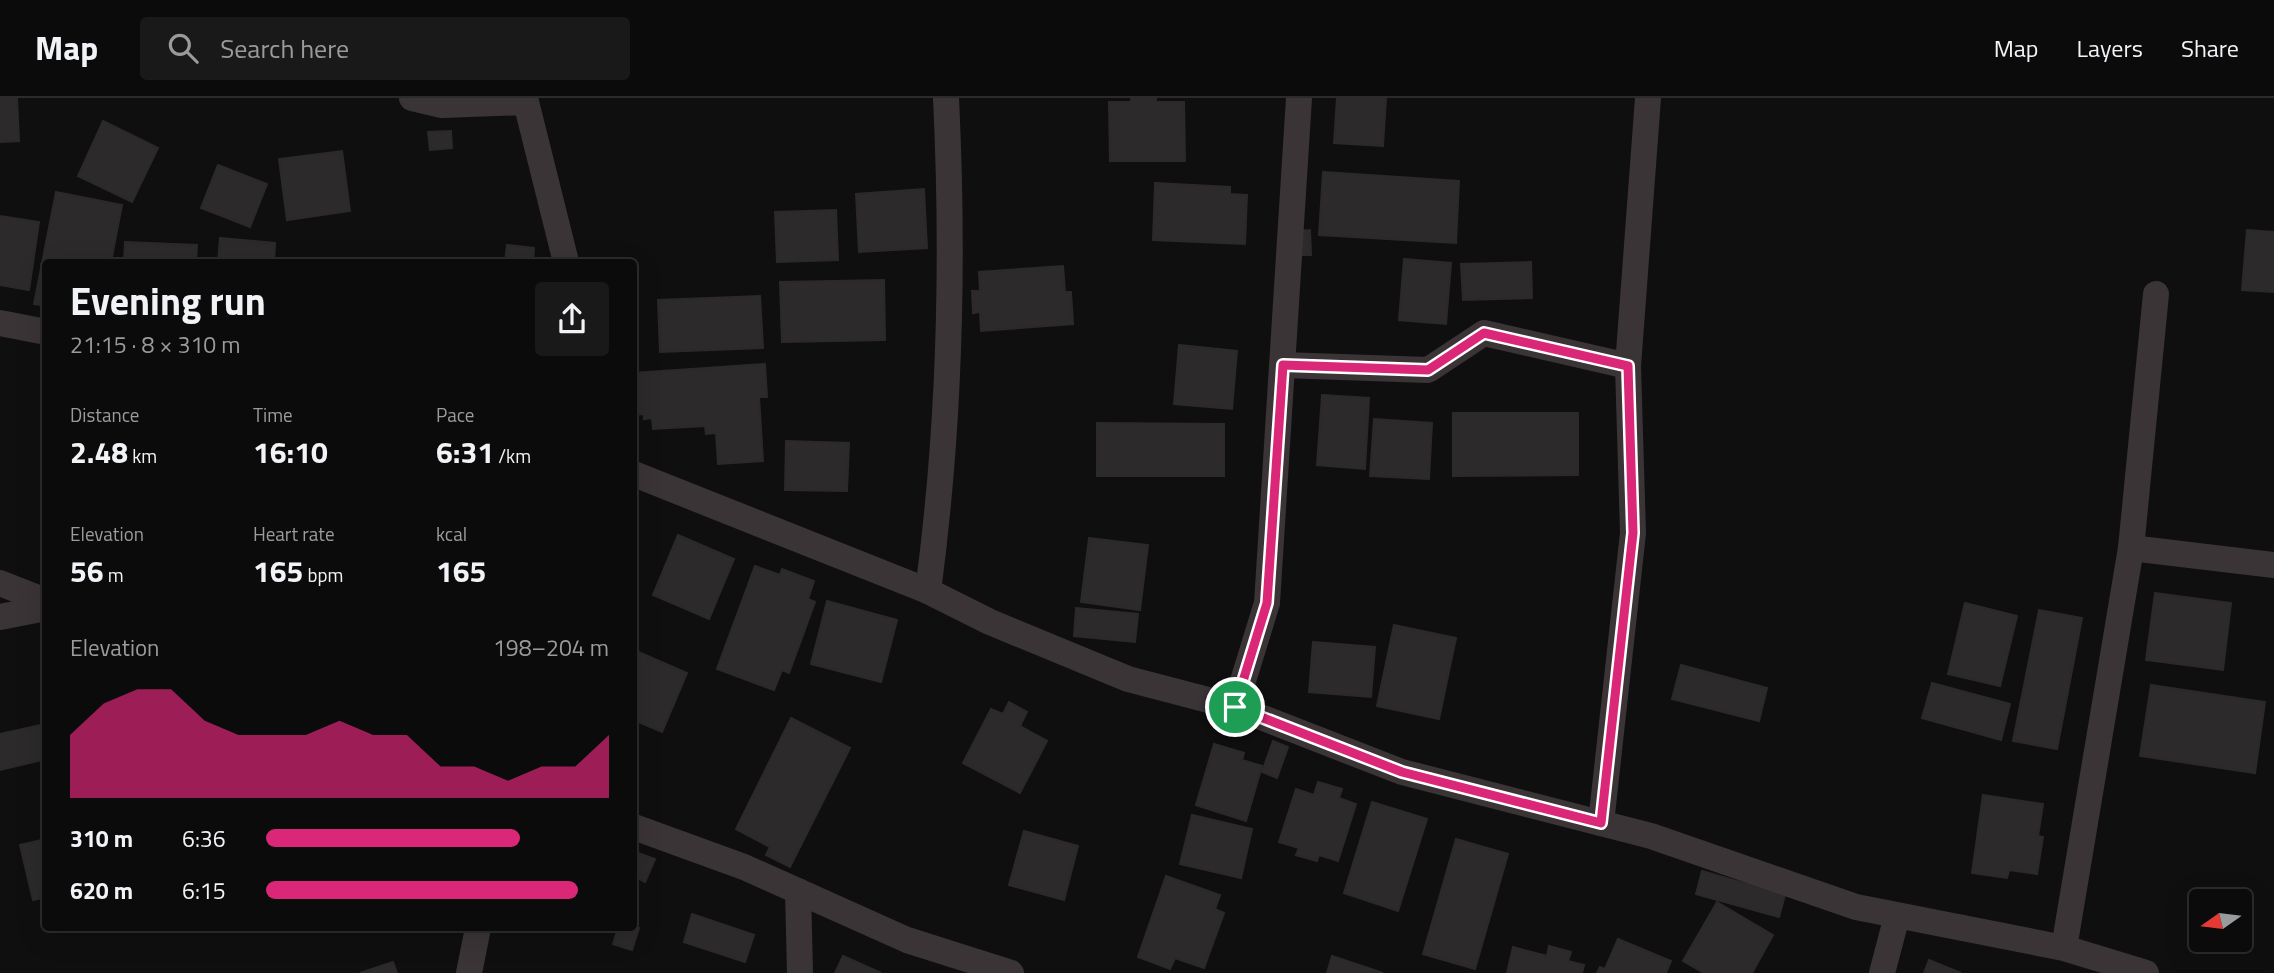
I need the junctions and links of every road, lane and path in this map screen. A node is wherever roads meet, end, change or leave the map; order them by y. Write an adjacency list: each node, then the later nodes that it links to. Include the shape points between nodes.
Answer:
1 (412, 98): 5 (street, via 442,105)
2 (946, 98): 16 (street, via 951,332 942,489)
3 (1299, 98): 10 (street)
4 (1648, 98): 11 (street)
5 (532, 99): 6 (street)
6 (565, 259)
7 (2156, 294): 13 (street)
8 (0, 323): 9 (street)
9 (42, 331)
10 (1283, 365): 11 (street, via 1428,370 1484,333); 20 (street, via 1267,603)
11 (1628, 366): 21 (street, via 1633,533)
12 (637, 475): 16 (street)
13 (2132, 548): 14 (street); 26 (street)
14 (2274, 565)
15 (0, 583): 17 (street)
16 (928, 591): 20 (street, via 1128,679)
17 (42, 599)
18 (42, 609): 19 (street)
19 (0, 617)
20 (1235, 707): 21 (street, via 1402,772)
21 (1601, 823): 24 (street, via 1856,907)
22 (637, 828): 23 (street)
23 (798, 891): 28 (street); 29 (street, via 907,940)
24 (1897, 916): 26 (street); 30 (street)
25 (477, 931): 27 (street)
26 (2064, 948): 31 (street)
27 (469, 973)
28 (800, 973)
29 (1011, 973)
30 (1882, 973)
31 (2146, 973)

